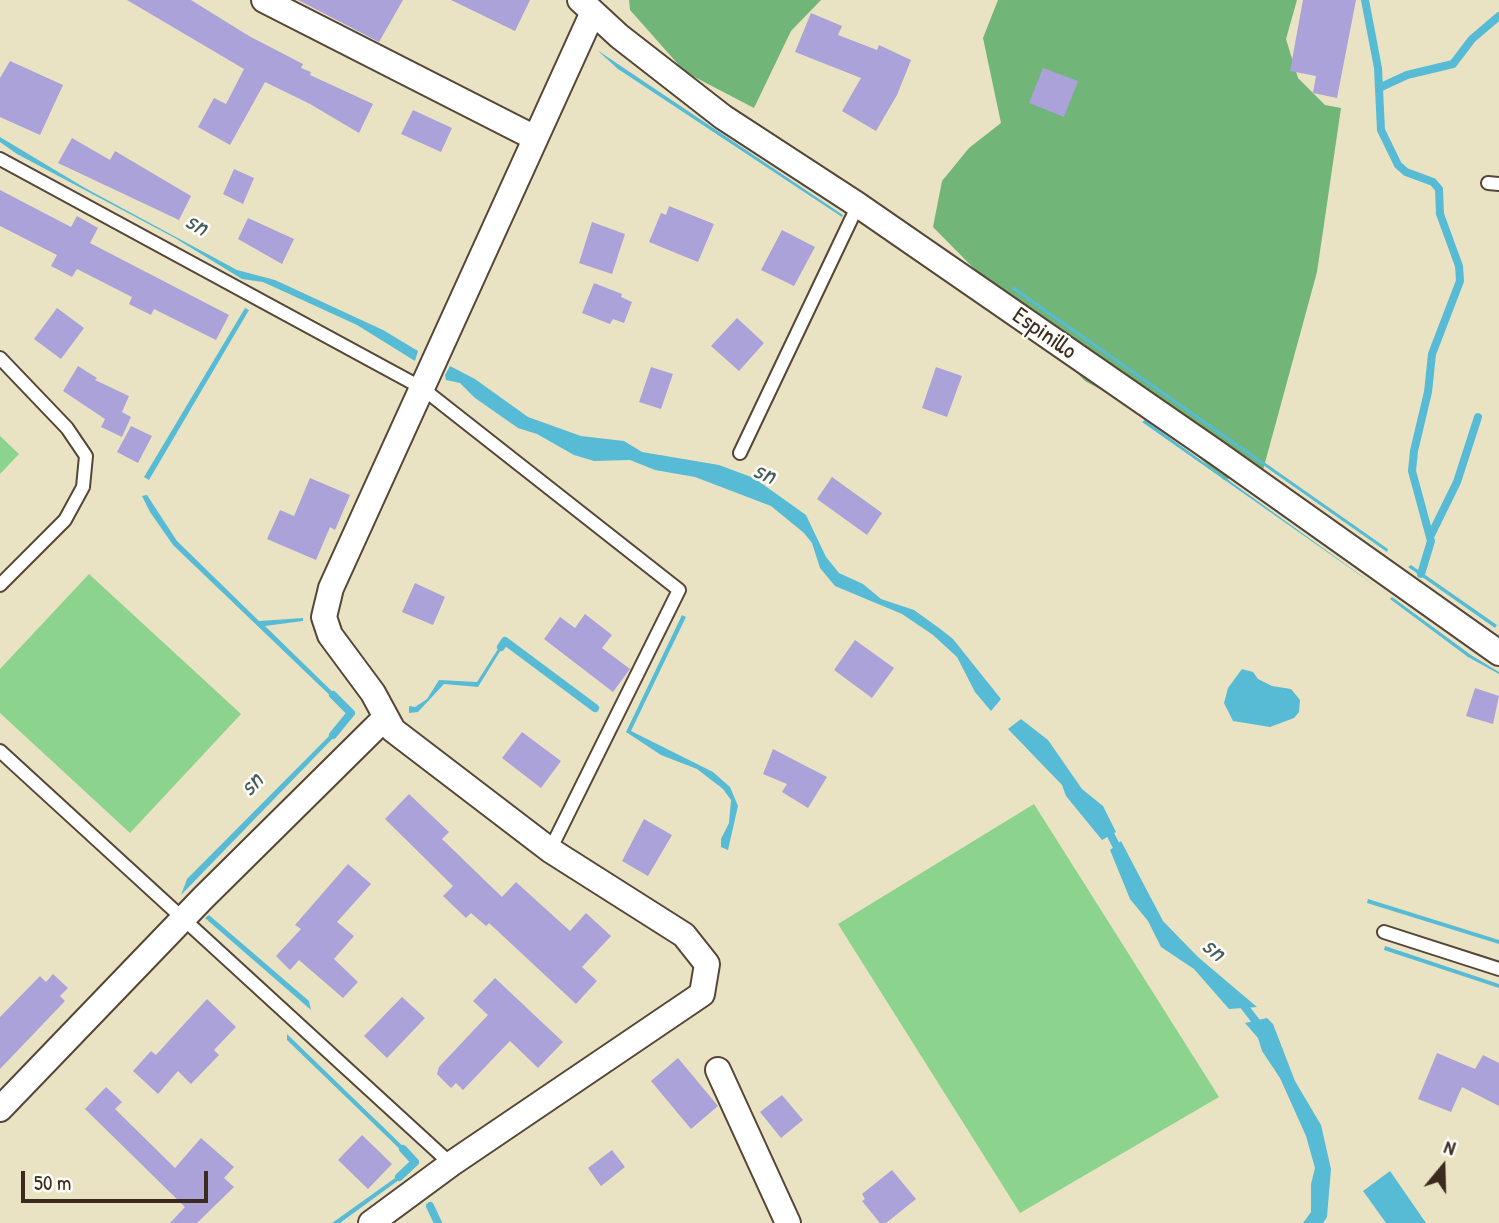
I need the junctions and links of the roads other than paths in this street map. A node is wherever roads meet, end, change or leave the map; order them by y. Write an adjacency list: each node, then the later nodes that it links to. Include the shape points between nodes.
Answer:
1 (264, 0): 3 (street)
2 (586, 6): 3 (street); 5 (street, Espinillo, via 723,117)
3 (535, 138): 7 (street)
4 (0, 159): 7 (lane)
5 (858, 205): 8 (lane); 10 (street, Espinillo)
6 (0, 358): 9 (lane, via 67,428 86,456 83,487 65,520)
7 (424, 383): 11 (street, via 324,617 330,635 373,693); 13 (lane, via 678,590)
8 (740, 453)
9 (0, 585)
10 (1499, 653)
11 (385, 718): 13 (street, via 405,741); 14 (street)
12 (0, 751): 14 (lane)
13 (550, 850): 19 (street, via 684,935 707,964 702,994)
14 (191, 911): 18 (street); 19 (lane, via 286,1012)
15 (1384, 932): 16 (lane)
16 (1499, 969)
17 (719, 1070): 21 (street)
18 (0, 1109)
19 (452, 1164): 20 (street)
20 (370, 1223)
21 (788, 1223)

